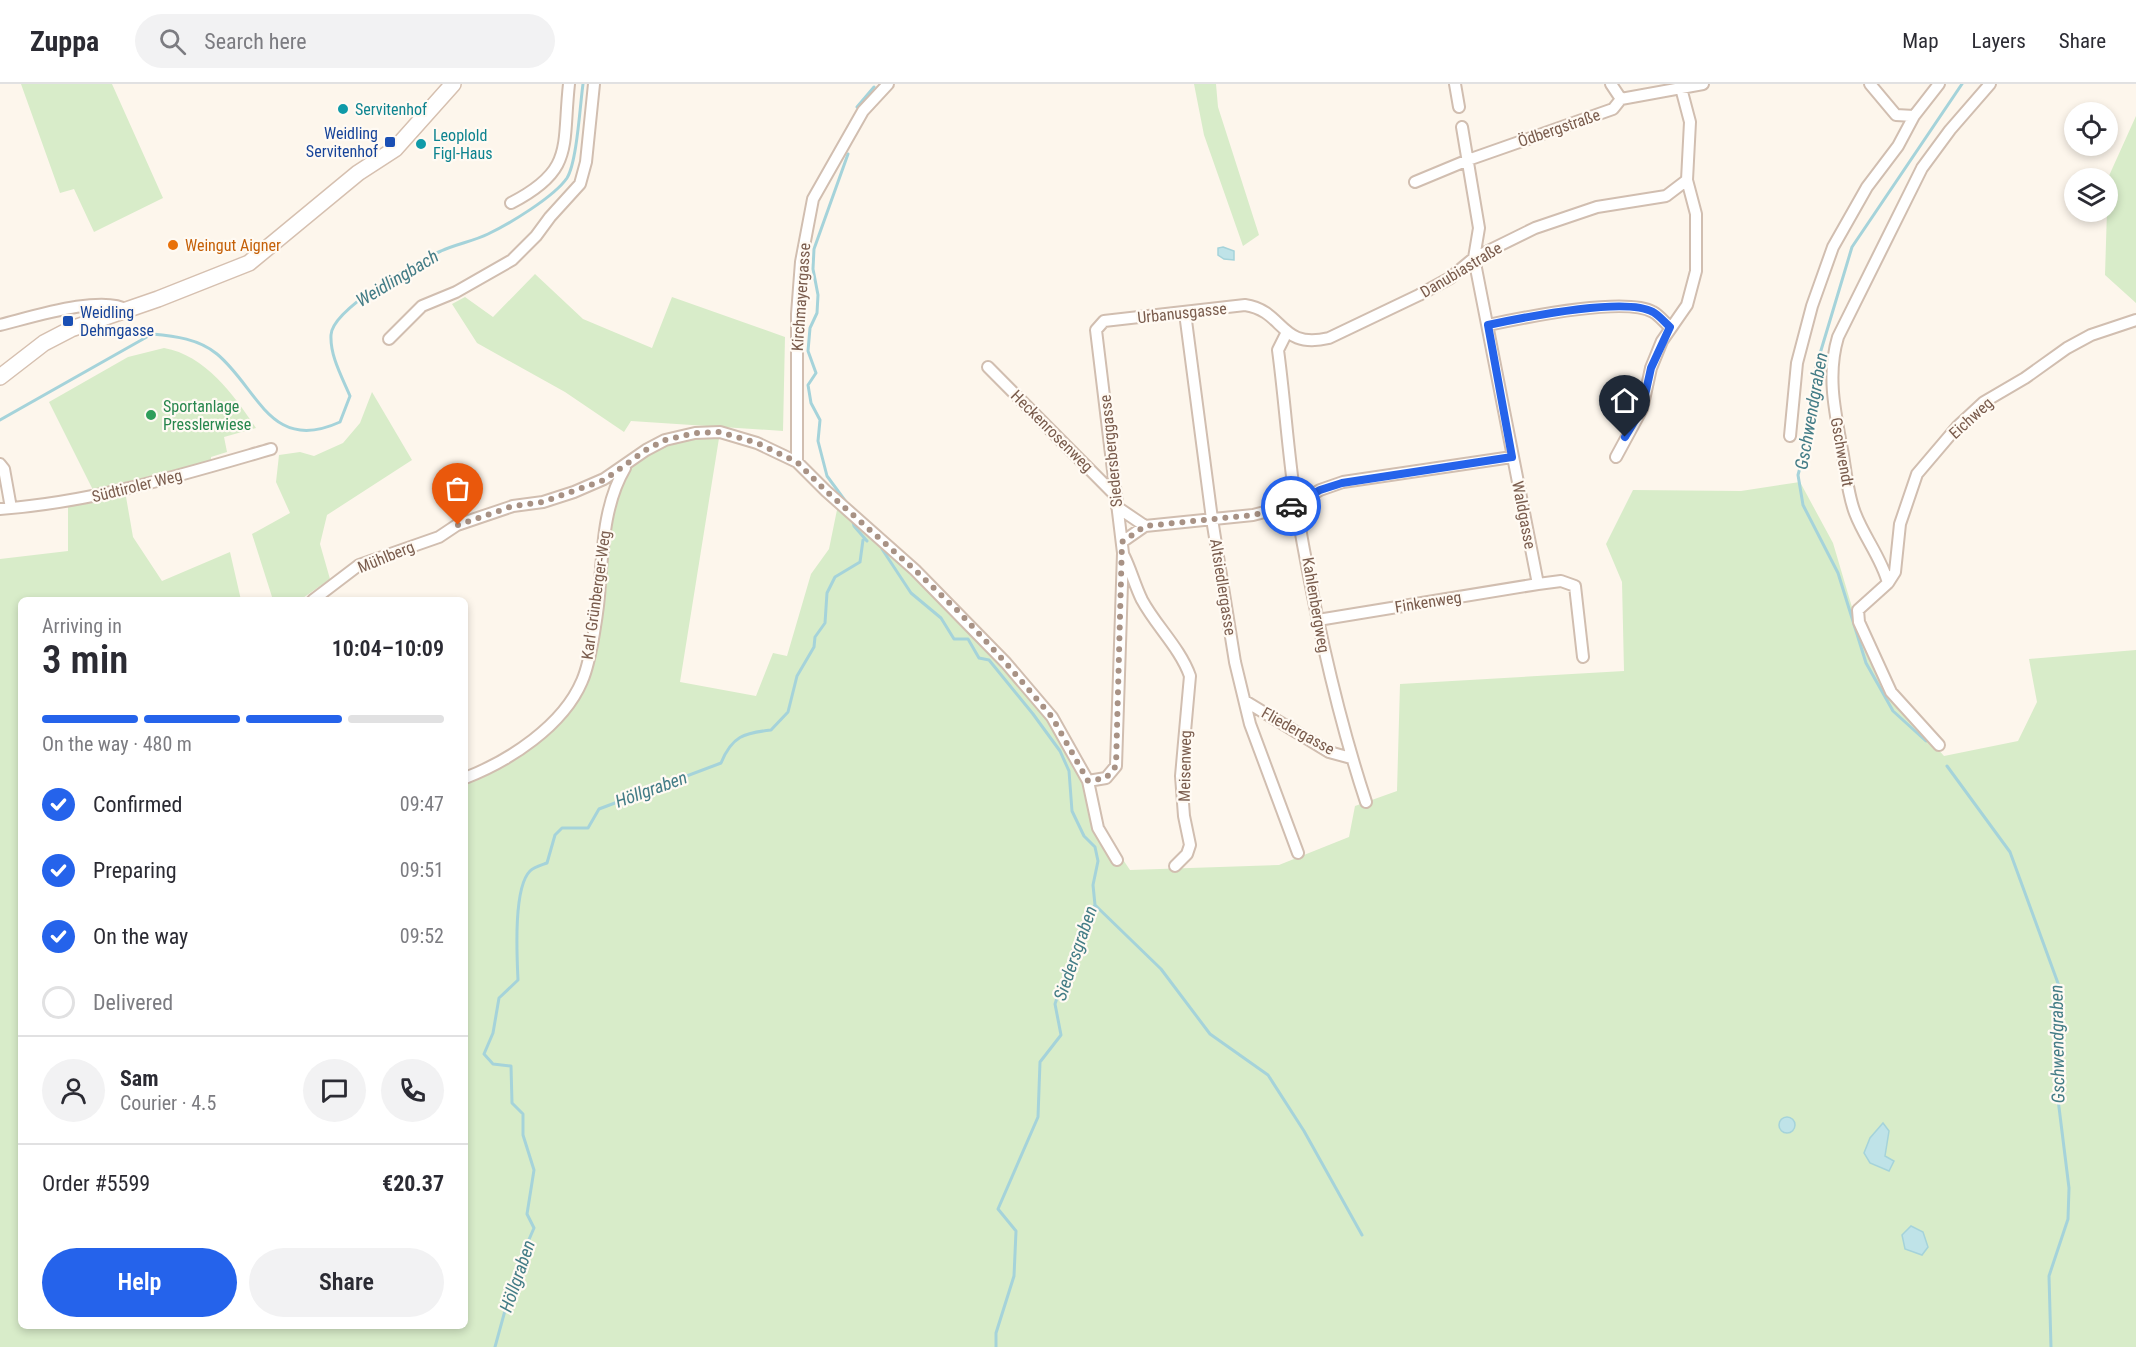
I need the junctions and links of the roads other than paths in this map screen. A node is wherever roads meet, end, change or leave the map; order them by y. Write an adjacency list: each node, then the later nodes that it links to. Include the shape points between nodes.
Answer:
1 (453, 84): 22 (main road, via 395,149 358,173 249,263)
2 (569, 84): 19 (street, via 562,159 546,182)
3 (594, 84): 30 (street, via 580,184 512,260 456,292 422,306)
4 (888, 84): 37 (street, Kirchmayergasse, via 863,111 813,199 801,262 797,314)
5 (1455, 84): 13 (street)
6 (1611, 84): 12 (street)
7 (1703, 84): 11 (street, Ödbergstraße)
8 (1870, 84): 14 (street, via 1896,115)
9 (1939, 84): 14 (street)
10 (1990, 84): 48 (street, Gschwendt, via 1919,174 1833,352 1832,386 1850,497)
11 (1681, 88): 12 (street, Ödbergstraße); 17 (street, via 1690,122)
12 (1621, 99): 16 (street, Ödbergstraße, via 1613,109)
13 (1459, 107)
14 (1914, 116): 33 (street, via 1833,247 1797,363)
15 (1462, 127): 16 (street, Waldgasse)
16 (1468, 160): 18 (street, Ödbergstraße); 20 (street, Waldgasse, via 1479,228)
17 (1687, 180): 20 (street, Danubiastraße, via 1666,196 1597,207 1535,228); 28 (street, via 1696,214 1696,271 1687,305)
18 (1415, 182)
19 (511, 202)
20 (1474, 258): 26 (street, Waldgasse); 29 (street, Danubiastraße, via 1440,284 1329,338 1315,342)
21 (1259, 308): 23 (street, Urbanusgasse, via 1245,305); 29 (street, Danubiastraße)
22 (127, 310): 27 (street, via 101,304); 32 (main road, via 53,338)
23 (1185, 313): 24 (street, Urbanusgasse); 44 (street, Altsiedlergasse)
24 (1104, 321): 40 (street, Siedersberggasse, via 1096,330)
25 (2136, 321): 48 (street, Eichweg, via 2091,335 2067,348 1984,402 1957,427 1917,474 1900,524 1895,572)
26 (1488, 325): 28 (street, via 1547,313 1624,307 1653,311); 35 (street, Waldgasse)
27 (0, 326)
28 (1670, 327): 36 (street, via 1651,368 1642,409)
29 (1286, 334): 41 (street, Kahlenbergweg, via 1278,350)
30 (389, 339)
31 (988, 367): 40 (street, Heckenrosenweg)
32 (0, 377)
33 (1790, 436)
34 (272, 449): 43 (street, Südtiroler Weg, via 130,490 65,503)
35 (1512, 457): 41 (street, via 1342,483); 47 (street, Waldgasse)
36 (1616, 457)
37 (797, 462): 39 (street, Mühlberg, via 757,443 720,432 665,440); 56 (street, via 915,570 1006,663 1052,717)
38 (0, 464): 43 (street, via 4,469)
39 (627, 465): 49 (street, Mühlberg, via 574,492 513,506 359,565); 55 (street, Karl Grünberger-Weg, via 617,482 602,542 600,586 589,653 576,693 523,746)
40 (1115, 495): 42 (street, Siedersberggasse)
41 (1296, 504): 44 (street, via 1253,515); 50 (street, Kahlenbergweg)
42 (1117, 507): 45 (street); 46 (street, Siedersberggasse)
43 (6, 509)
44 (1212, 519): 45 (street); 52 (street, Altsiedlergasse)
45 (1145, 526): 46 (street)
46 (1122, 548): 56 (street, Siedersberggasse, via 1116,766 1106,778); 60 (street, Meisenweg, via 1141,598 1184,660 1190,676 1181,776 1191,845)
47 (1538, 584): 50 (street, Finkenweg); 51 (street, via 1561,581 1575,586)
48 (1888, 584): 53 (street, via 1858,610 1859,622 1891,693)
49 (317, 597)
50 (1318, 620): 54 (street, Kahlenbergweg)
51 (1583, 657)
52 (1245, 702): 54 (street, Fliedergasse, via 1329,752); 58 (street, Altsiedlergasse)
53 (1939, 745)
54 (1352, 758): 57 (street, Kahlenbergweg)
55 (468, 777)
56 (1088, 781): 59 (street, via 1098,828)
57 (1366, 802)
58 (1298, 853)
59 (1116, 860)
60 (1175, 866)

